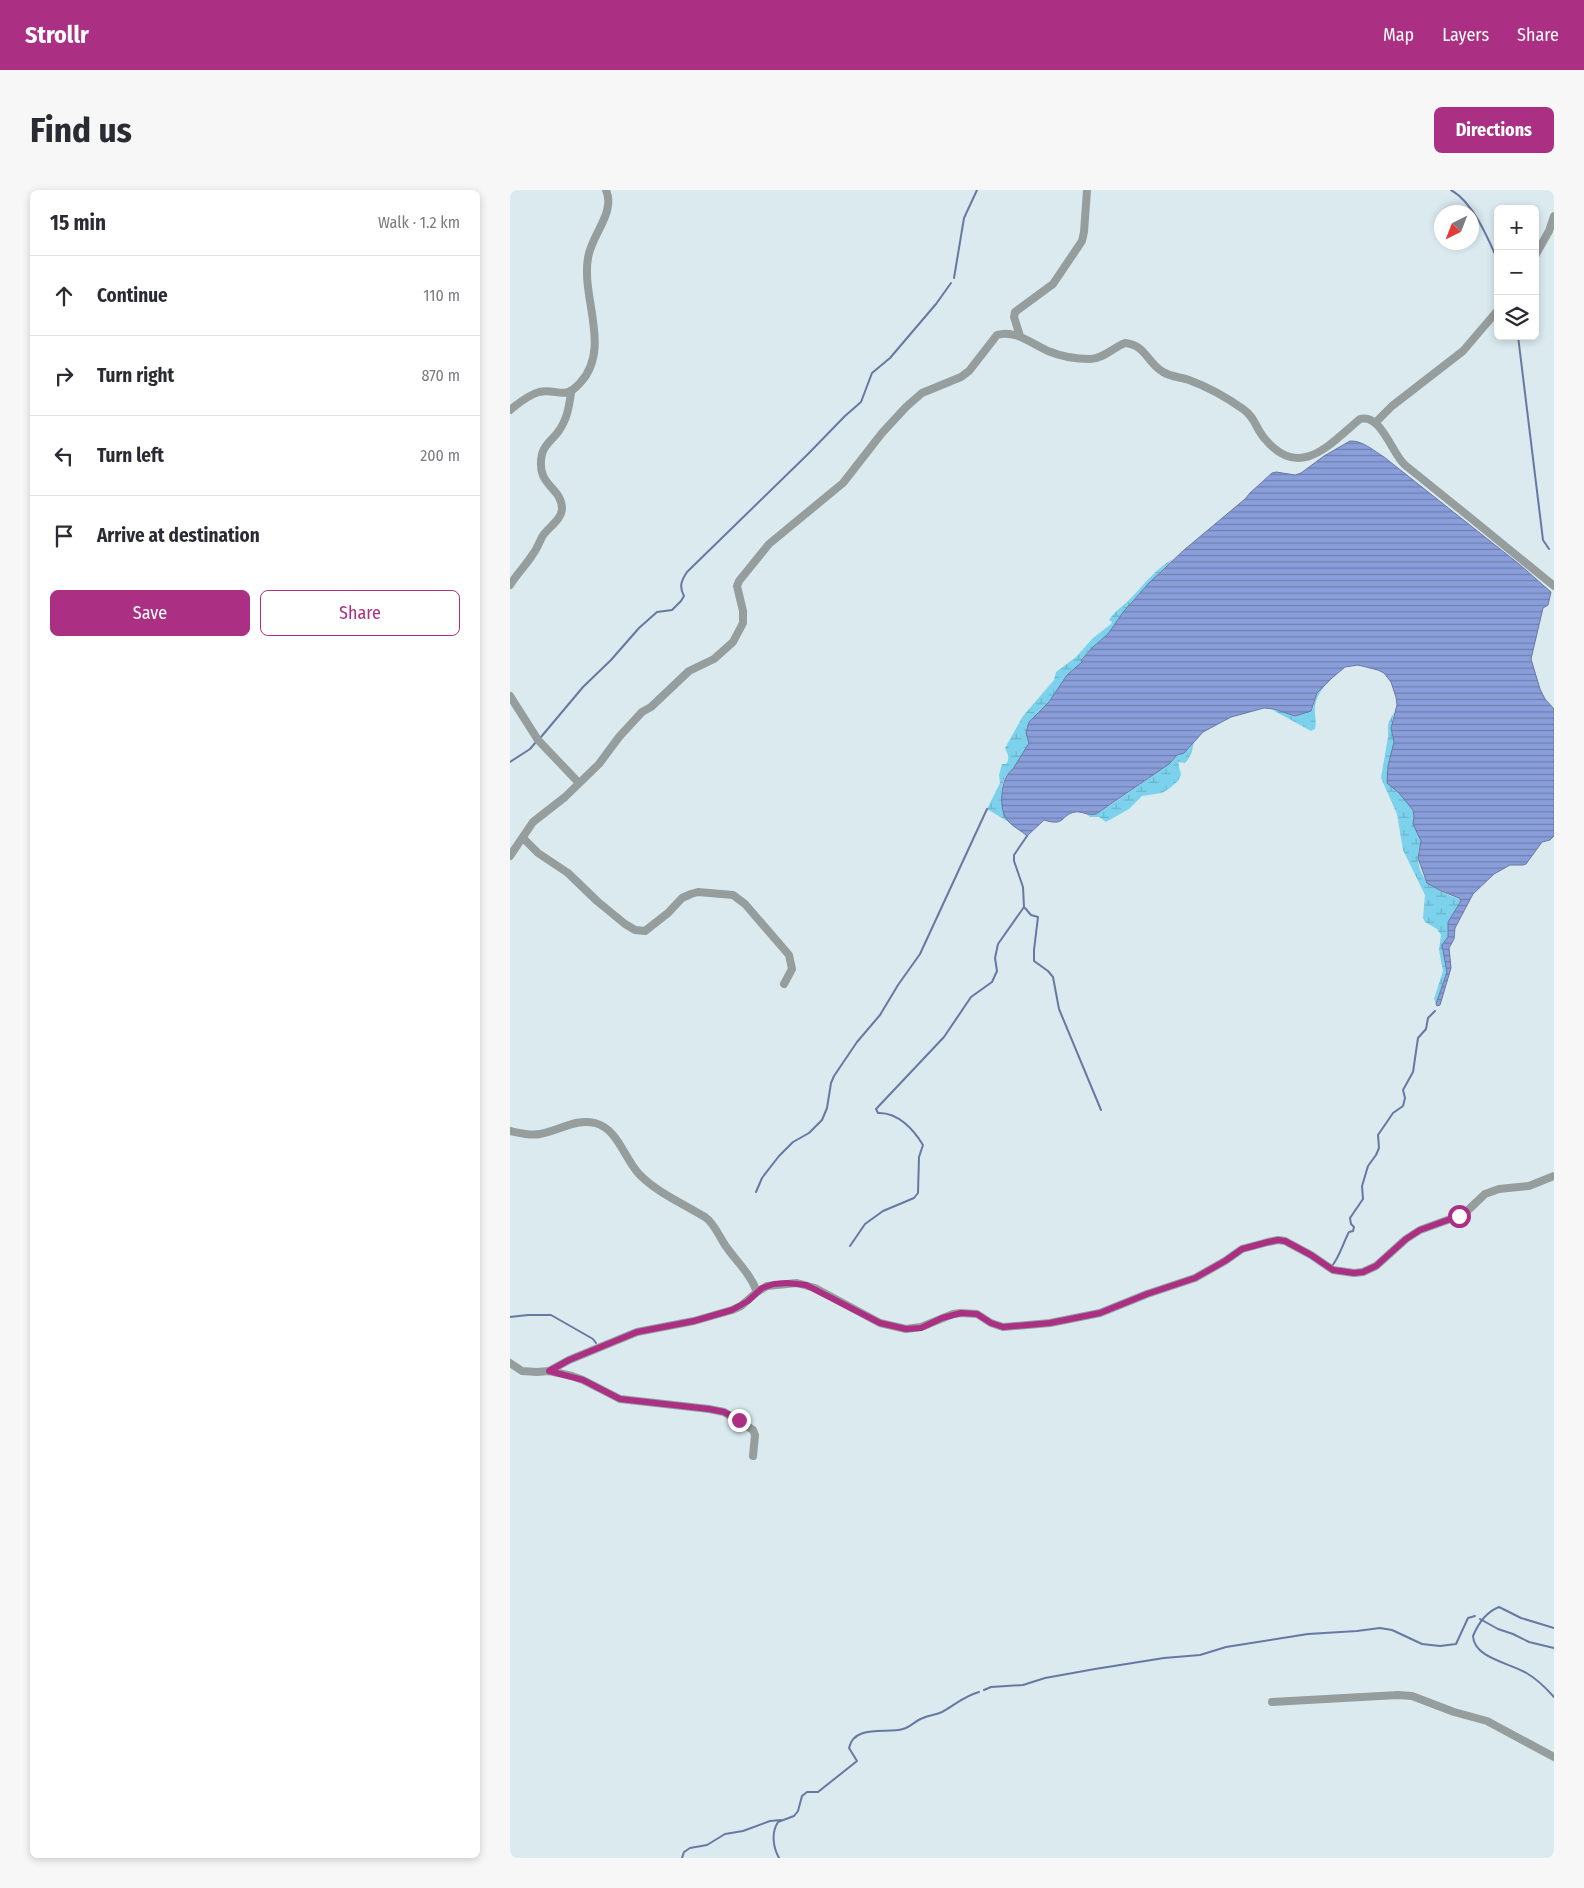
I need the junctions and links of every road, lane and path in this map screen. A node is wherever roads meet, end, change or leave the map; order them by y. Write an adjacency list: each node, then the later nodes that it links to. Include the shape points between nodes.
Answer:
1 (606, 190): 7 (street, via 607,211 588,257 595,346 590,370)
2 (1087, 190): 6 (street, via 1082,240 1053,284 1015,312)
3 (1554, 216): 4 (street, via 1550,231)
4 (1539, 250)
5 (1494, 315): 9 (street, via 1462,351)
6 (1020, 336): 9 (street, via 1048,351 1090,359 1125,343 1139,346 1161,371 1205,387 1251,415 1265,440 1281,454 1293,459 1302,459 1320,450 1360,419); 13 (street, via 1003,333 997,336 968,372 922,393 882,433 843,483 769,544 739,580 743,623 733,642 714,659 689,671 642,712)
7 (571, 392): 8 (street, via 541,392); 10 (street, via 566,418 543,450 540,465 544,480 557,495 562,510)
8 (510, 410)
9 (1374, 422): 11 (street, via 1401,462)
10 (510, 585)
11 (1554, 586)
12 (510, 696): 13 (street, via 538,740)
13 (579, 783): 14 (street, via 534,822)
14 (522, 838): 15 (street); 16 (street, via 635,930 645,931 682,898 691,894 724,894 739,898 789,955 792,969)
15 (510, 856)
16 (784, 984)
17 (510, 1132): 19 (street, via 540,1134 586,1122 606,1128 643,1178 710,1220)
18 (1554, 1176): 19 (street, via 1529,1186 1485,1194 1464,1214 1420,1230 1376,1266 1363,1272 1333,1270 1311,1255 1278,1240 1242,1249 1195,1278 1100,1313 1050,1323 1003,1327 977,1314 961,1313 921,1328 906,1329 880,1323 806,1285 774,1284)
19 (757, 1292): 21 (street, via 732,1310 637,1332)
20 (510, 1363): 21 (street, via 522,1370)
21 (549, 1371): 22 (street, via 583,1380 620,1399 724,1412 753,1430)
22 (753, 1456)
23 (1272, 1702): 24 (street, via 1398,1694 1412,1696 1487,1722)
24 (1554, 1757)

